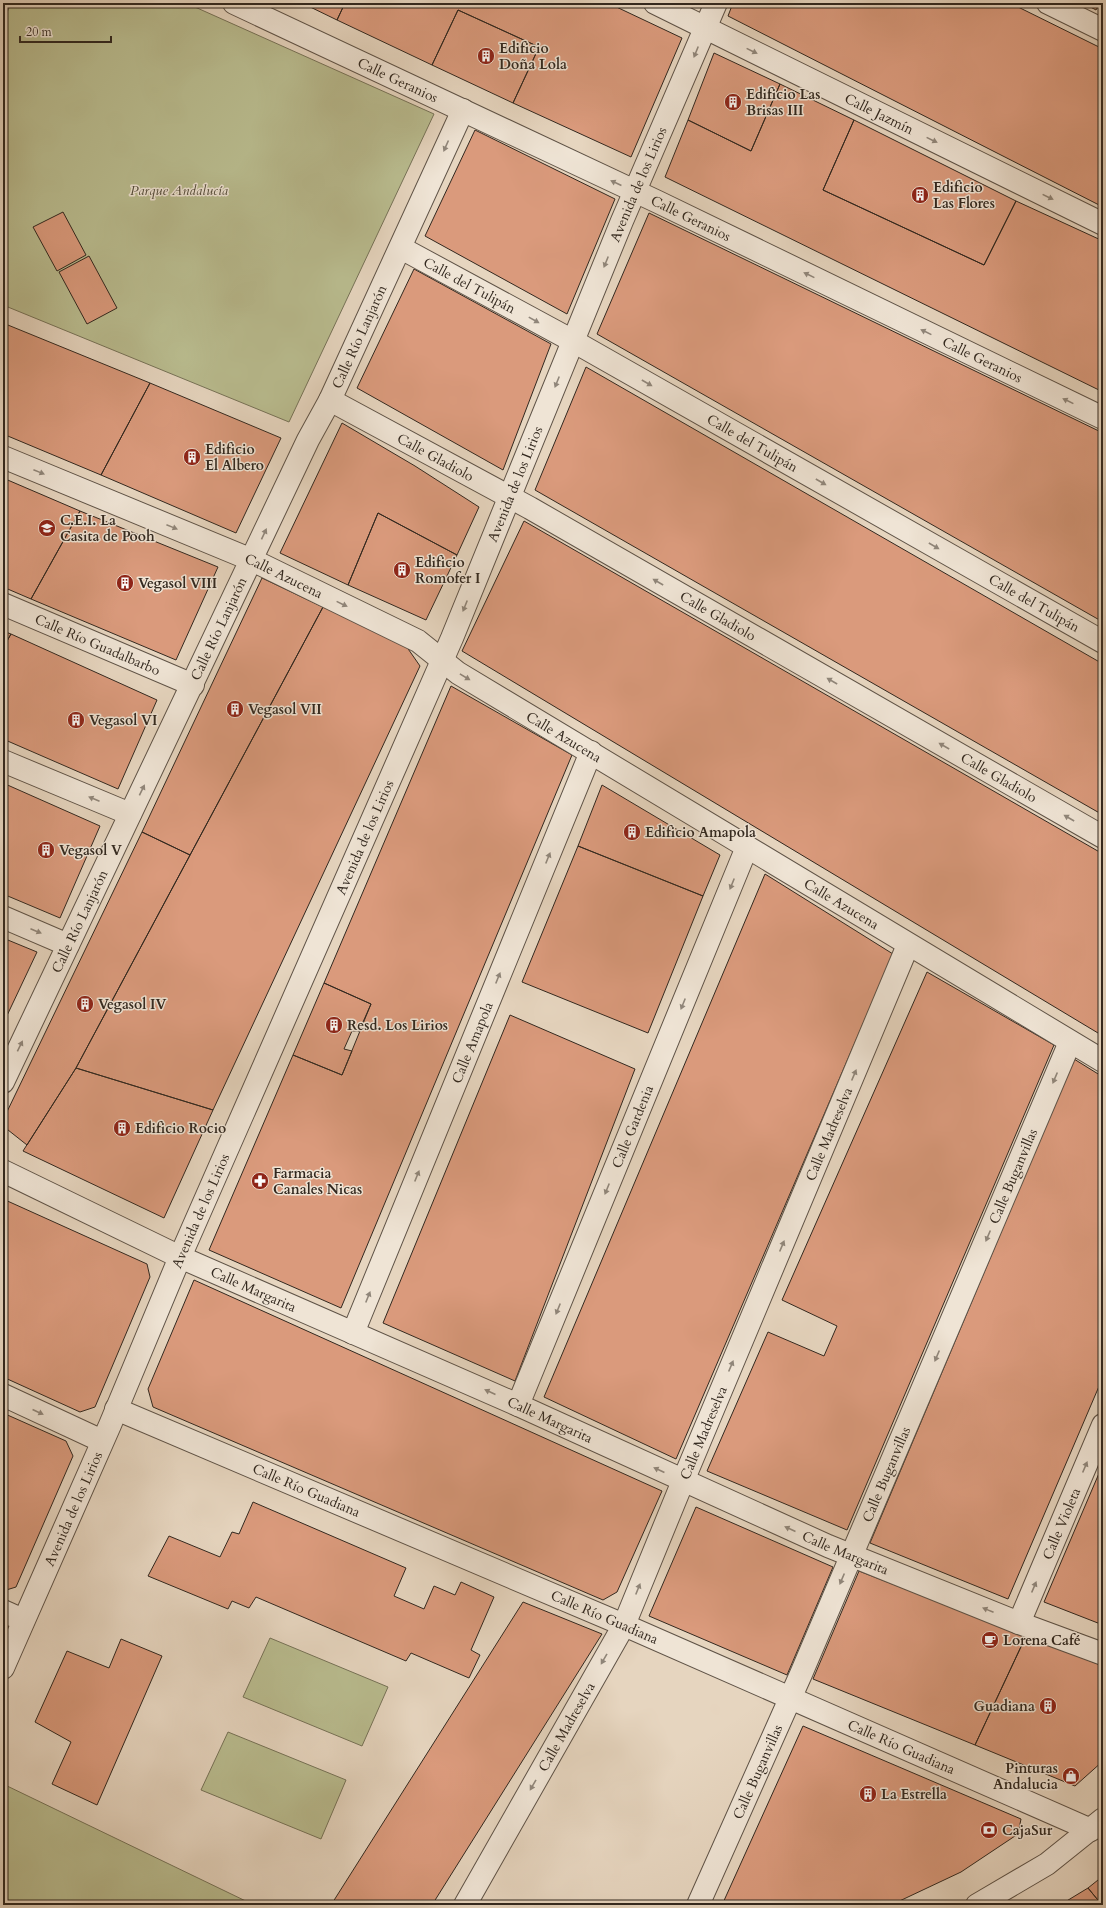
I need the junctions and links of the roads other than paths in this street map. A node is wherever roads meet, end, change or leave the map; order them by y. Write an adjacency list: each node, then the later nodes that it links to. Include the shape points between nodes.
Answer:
1 (234, 3): 7 (street, Calle Geranios)
2 (655, 3): 5 (street, Calle Jazmín)
3 (716, 3): 5 (street, Avenida de los Lirios)
4 (1048, 3): 6 (street)
5 (705, 27): 8 (street, Avenida de los Lirios, one-way to 8); 9 (street, Calle Jazmín, one-way to 9)
6 (1103, 30)
7 (463, 110): 8 (street, Calle Geranios, one-way to 7); 10 (street, Calle Río Lanjarón, one-way to 10)
8 (635, 192): 11 (street, Avenida de los Lirios, one-way to 11); 13 (street, Calle Geranios, one-way to 8)
9 (1103, 224)
10 (401, 248): 11 (street, Calle del Tulipán, one-way to 11); 12 (street, Calle Río Lanjarón)
11 (573, 341): 15 (street, Avenida de los Lirios, one-way to 15); 18 (street, Calle del Tulipán, one-way to 18)
12 (330, 400): 15 (street, Calle Gladiolo); 16 (street, Calle Río Lanjarón, one-way to 12, via 308,440)
13 (1103, 418)
14 (3, 457): 16 (street, Calle Azucena, one-way to 16)
15 (509, 497): 19 (street, Avenida de los Lirios, one-way to 19); 24 (street, Calle Gladiolo, one-way to 15)
16 (252, 560): 19 (street, Calle Azucena, one-way to 19, via 418,641); 20 (street, Calle Río Lanjarón)
17 (3, 604): 20 (street, Calle Río Guadalbarbo)
18 (1103, 642)
19 (442, 660): 21 (street, Calle Azucena, one-way to 21, via 458,673); 33 (street, Avenida de los Lirios)
20 (193, 685): 23 (street, Calle Río Lanjarón, one-way to 20)
21 (591, 752): 25 (street, Calle Azucena); 34 (street, Calle Amapola, one-way to 21)
22 (3, 761): 23 (street, one-way to 22)
23 (130, 814): 27 (street, Calle Río Lanjarón)
24 (1103, 837)
25 (747, 848): 28 (street, Calle Azucena); 36 (street, Calle Gardenia, one-way to 36)
26 (3, 918): 27 (street, one-way to 27)
27 (68, 945): 31 (street, Calle Río Lanjarón, one-way to 27)
28 (908, 945): 29 (street, Calle Azucena); 40 (street, Calle Madreselva, one-way to 28)
29 (1070, 1042): 30 (street, Calle Azucena); 41 (street, Calle Buganvillas, one-way to 41)
30 (1103, 1061)
31 (3, 1082)
32 (3, 1171): 33 (street, Calle Margarita)
33 (180, 1257): 34 (street, Calle Margarita); 37 (street, Avenida de los Lirios)
34 (353, 1333): 36 (street, Calle Margarita, one-way to 34)
35 (3, 1395): 39 (street, one-way to 39)
36 (518, 1405): 40 (street, Calle Margarita, one-way to 36)
37 (116, 1409): 39 (street, Avenida de los Lirios); 45 (street, Calle Río Guadiana)
38 (1103, 1425): 44 (street, Calle Violeta, one-way to 38)
39 (102, 1441): 43 (street, Avenida de los Lirios)
40 (683, 1481): 41 (street, Calle Margarita, one-way to 40); 45 (street, Calle Madreselva, one-way to 40)
41 (851, 1556): 44 (street, Calle Margarita, one-way to 41); 48 (street, Calle Buganvillas, one-way to 48)
42 (3, 1611): 43 (street)
43 (23, 1620): 47 (street, Avenida de los Lirios)
44 (1019, 1623): 46 (street, Calle Margarita)
45 (624, 1626): 48 (street, Calle Río Guadiana); 50 (street, Calle Madreselva, one-way to 50)
46 (1103, 1654)
47 (3, 1668)
48 (790, 1699): 49 (street, Calle Río Guadiana); 51 (street, Calle Buganvillas)
49 (1097, 1825): 52 (street, via 1047,1864)
50 (465, 1905)
51 (698, 1905)
52 (977, 1905)

